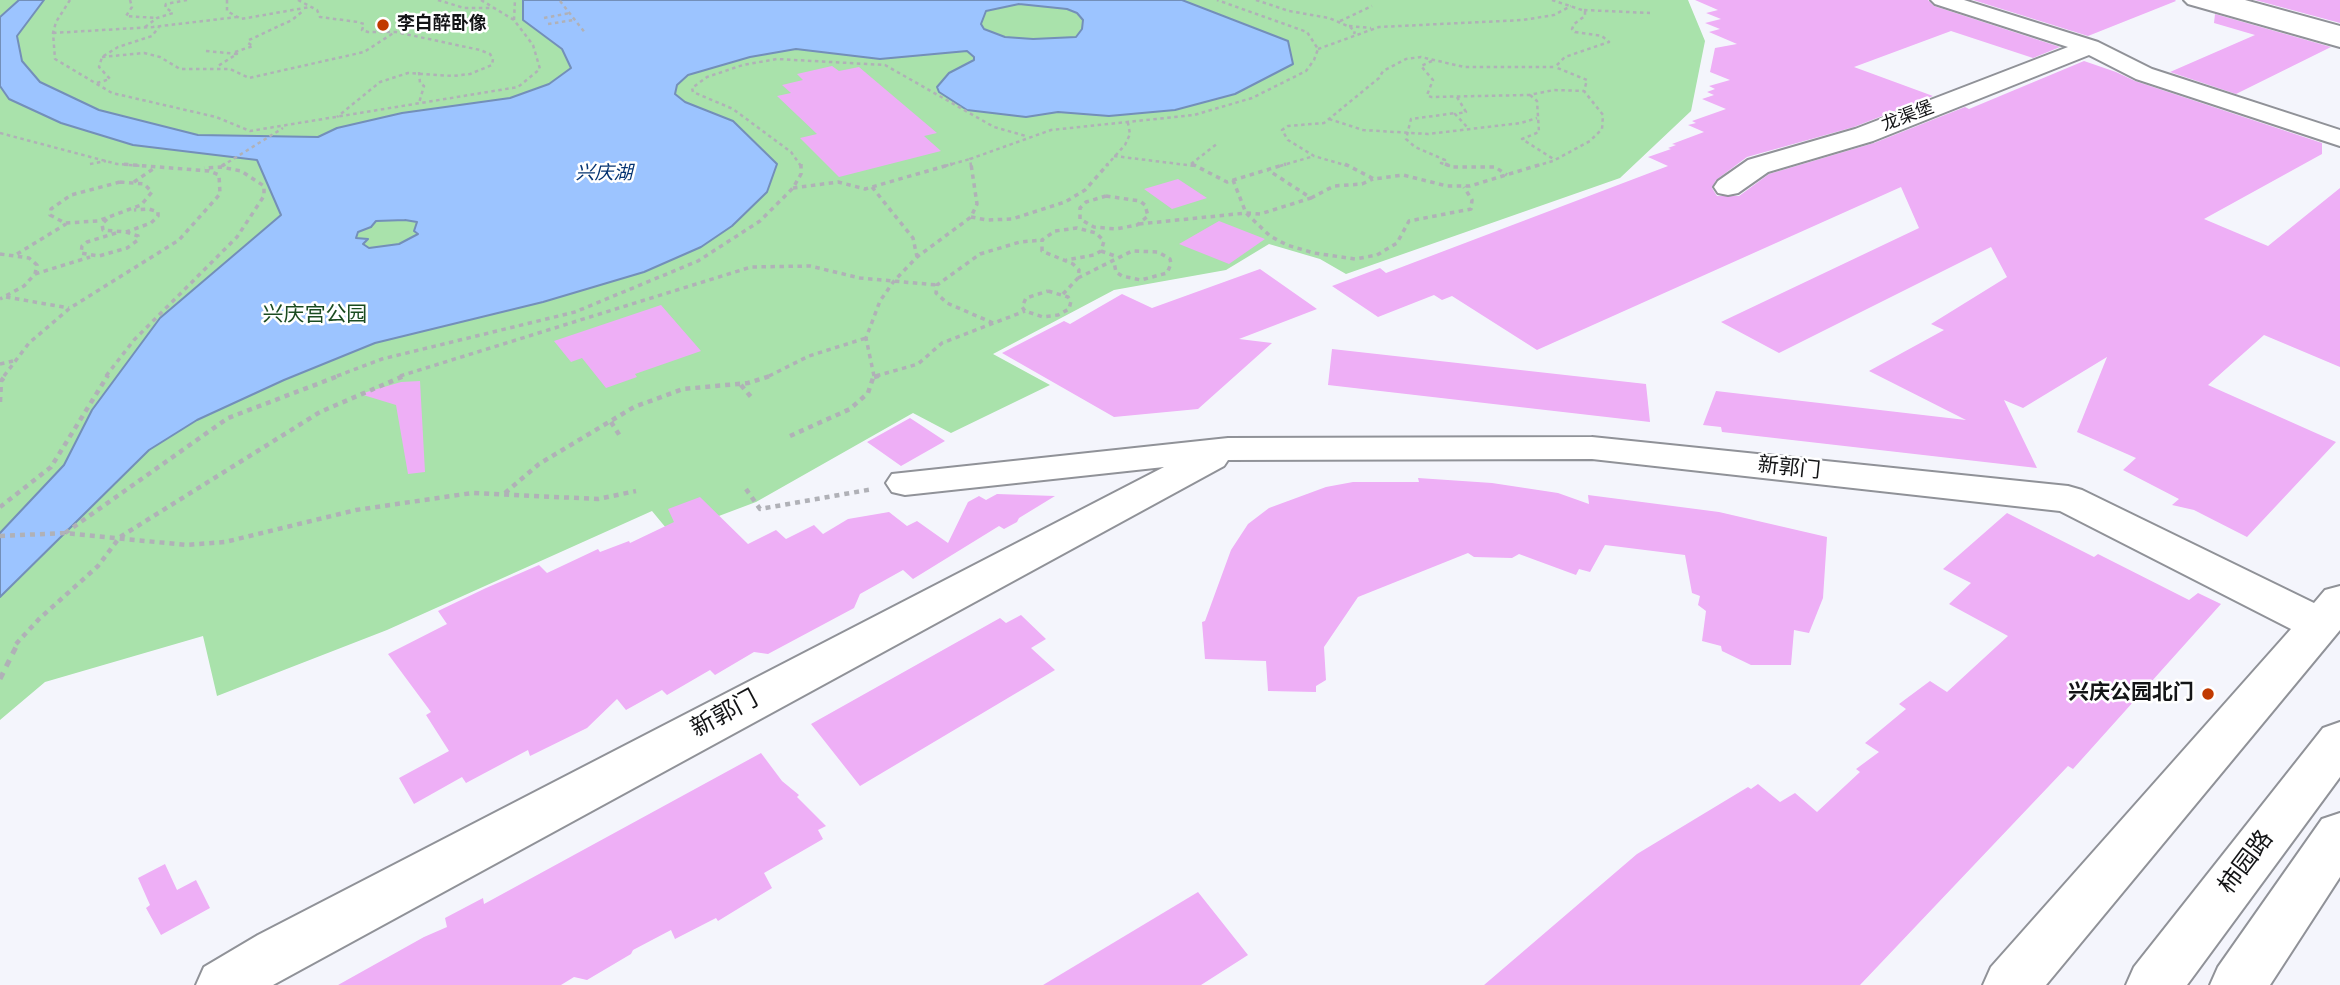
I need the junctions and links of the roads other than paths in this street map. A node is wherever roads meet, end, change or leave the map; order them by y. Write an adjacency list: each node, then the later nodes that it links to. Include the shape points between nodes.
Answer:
1 (1942, 0): 10 (street)
2 (2195, 0): 9 (street)
3 (2221, 0): 8 (street)
4 (2256, 0): 7 (street)
5 (2291, 0): 6 (street)
6 (2340, 13)
7 (2340, 22)
8 (2340, 33)
9 (2340, 40)
10 (2090, 47): 11 (street, via 2144,74); 12 (street, 龙渠堡, via 1864,135 1758,166)
11 (2340, 138)
12 (1728, 187)
13 (1228, 449): 14 (street, 新郭门); 15 (street, 新郭门, via 1592,448 2068,499); 18 (street, 新郭门)
14 (905, 484)
15 (2330, 613): 19 (street)
16 (2340, 741): 20 (street, 柿园路)
17 (2340, 834): 21 (street)
18 (224, 985)
19 (2011, 985)
20 (2154, 985)
21 (2238, 985)

